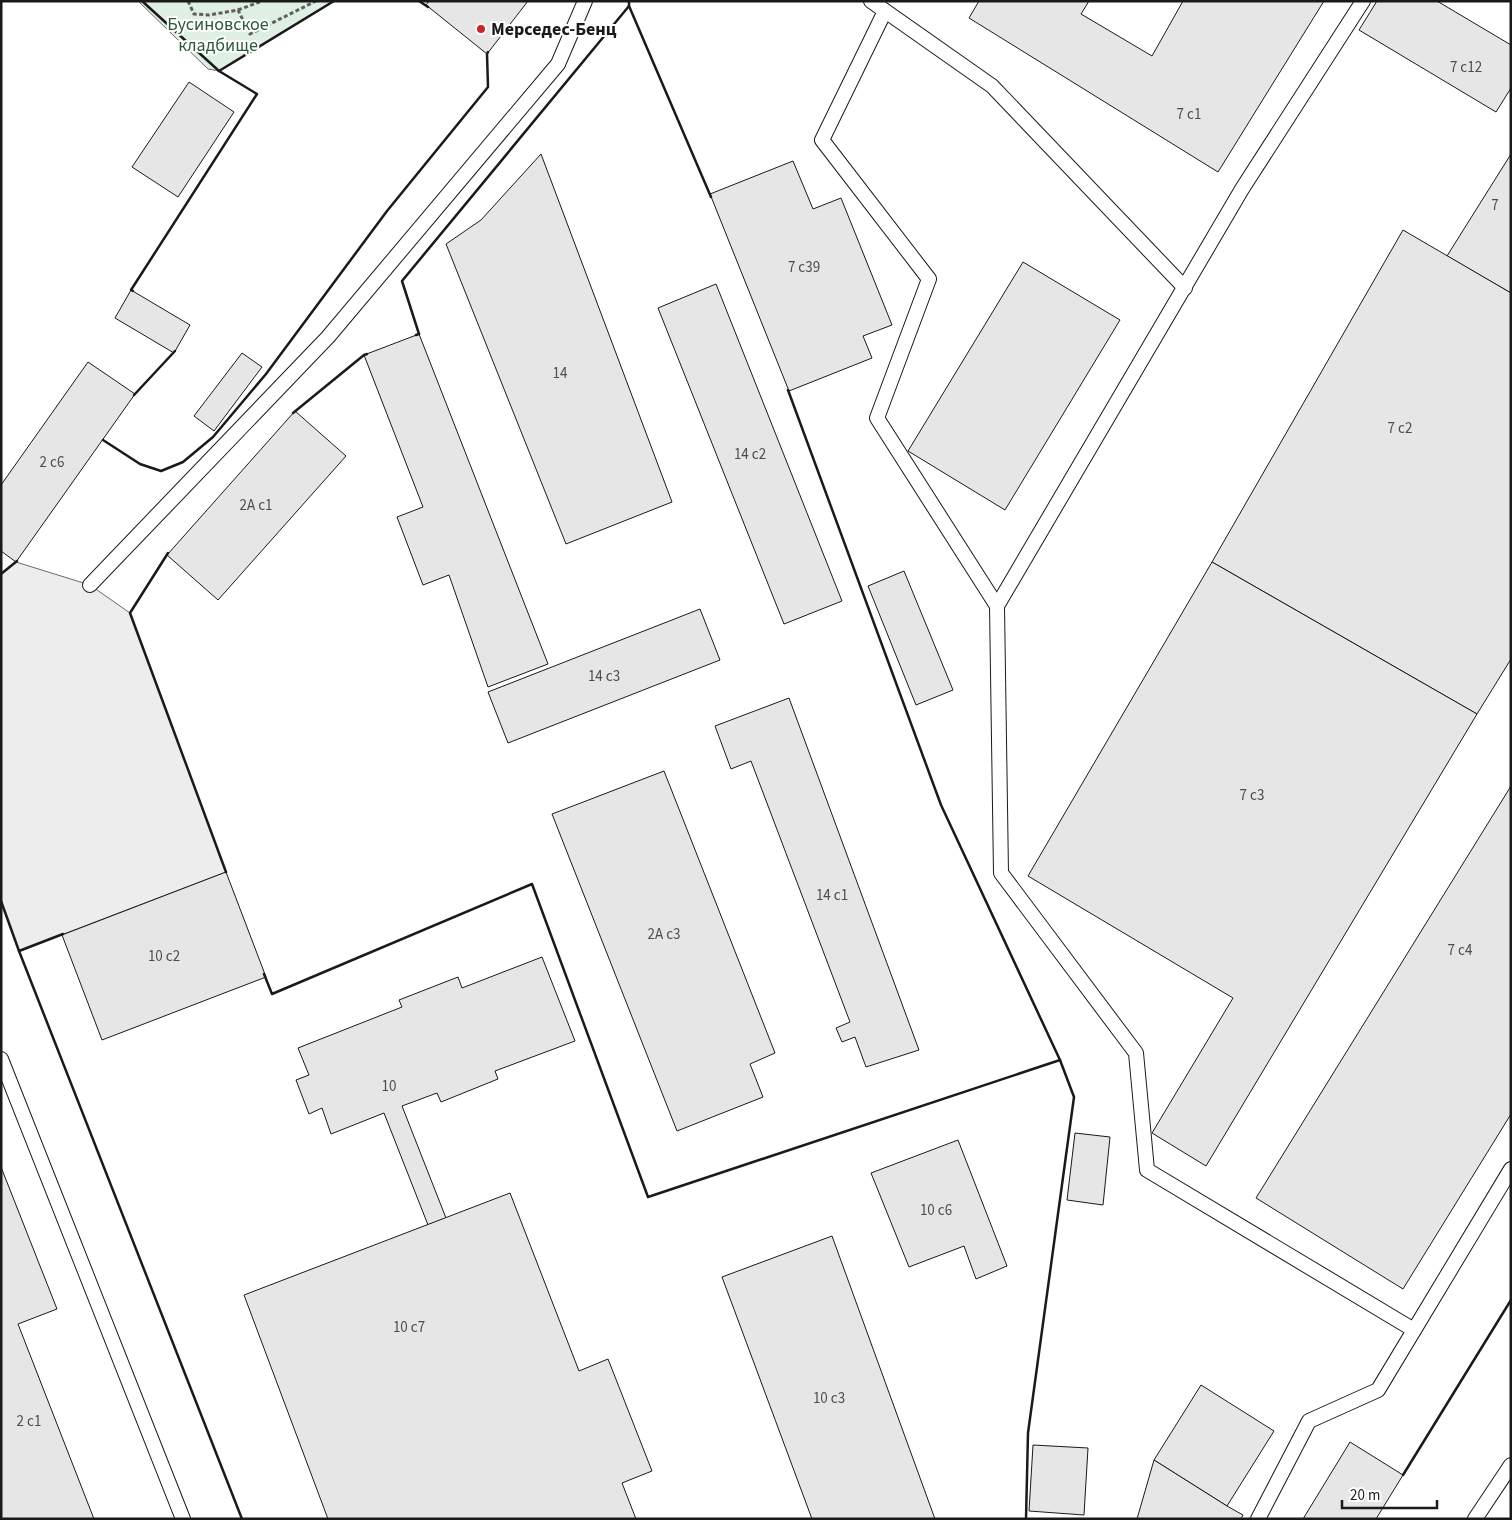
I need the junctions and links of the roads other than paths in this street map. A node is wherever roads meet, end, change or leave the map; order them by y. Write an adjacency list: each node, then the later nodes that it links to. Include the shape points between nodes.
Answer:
1 (585, 1): 6 (lane, via 558,64 328,337)
2 (871, 1): 4 (lane)
3 (1362, 1): 5 (lane, via 1242,189)
4 (884, 11): 5 (lane, via 992,86); 7 (lane, via 822,140 929,279 876,418)
5 (1184, 288): 7 (lane)
6 (90, 585)
7 (997, 606): 10 (lane, via 1001,873 1136,1054 1147,1170)
8 (1, 1059): 12 (lane)
9 (1511, 1169): 10 (lane)
10 (1414, 1330): 13 (lane, via 1378,1390 1309,1421)
11 (1511, 1465): 14 (lane)
12 (183, 1519)
13 (1258, 1519)
14 (1475, 1519)

